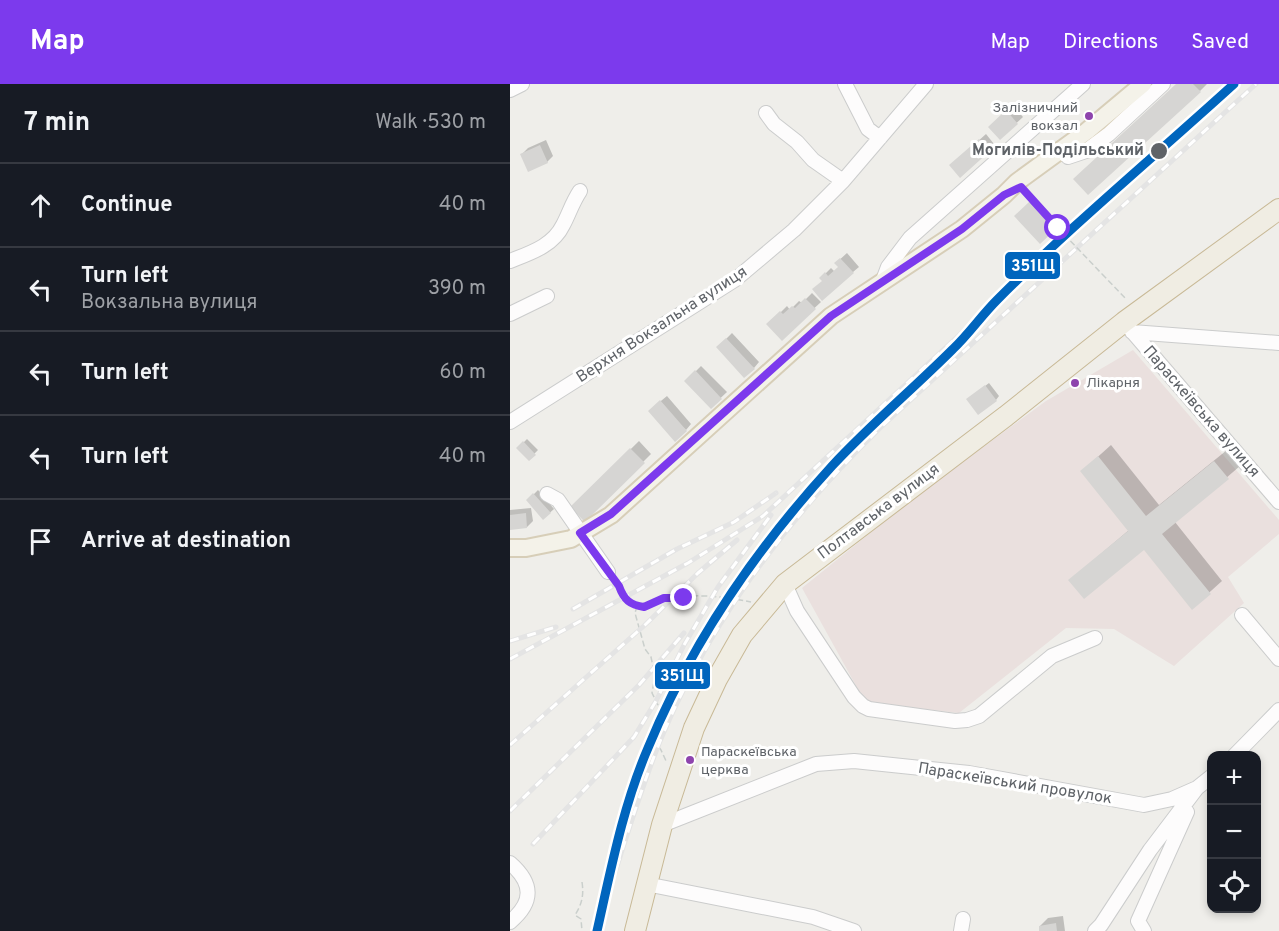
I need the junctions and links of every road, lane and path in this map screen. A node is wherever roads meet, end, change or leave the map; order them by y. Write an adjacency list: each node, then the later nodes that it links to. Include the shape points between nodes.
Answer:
1 (522, 84): 8 (street)
2 (845, 84): 10 (street, via 868,129)
3 (926, 84): 10 (street, Верхня Вокзальна вулиця)
4 (1083, 84): 18 (street, via 910,238 888,267)
5 (1143, 84): 15 (main road)
6 (1152, 84): 11 (main road)
7 (1163, 84): 11 (street, via 1109,134 1086,151)
8 (510, 90)
9 (766, 113): 12 (street, via 813,160)
10 (880, 138): 12 (street, Верхня Вокзальна вулиця)
11 (1068, 157): 13 (main road)
12 (843, 180): 24 (street, Верхня Вокзальна вулиця, via 794,230 736,279)
13 (1021, 187): 15 (main road); 19 (path, bridge)
14 (580, 191): 17 (street, via 570,205 563,227 547,245)
15 (1004, 195): 18 (main road, via 962,229)
16 (1279, 210): 22 (highway, Полтавська вулиця)
17 (510, 261)
18 (882, 283): 27 (main road, via 831,316 611,514)
19 (1122, 295)
20 (547, 296): 21 (street)
21 (510, 314)
22 (1128, 327): 23 (street); 26 (street, Параскеївська вулиця); 30 (highway, Полтавська вулиця)
23 (1279, 343)
24 (510, 422)
25 (547, 494): 27 (street, via 558,500)
26 (1279, 502)
27 (580, 533): 28 (main road, via 571,539); 29 (street)
28 (510, 548)
29 (608, 572): 31 (path, via 622,595)
30 (779, 591): 31 (path, via 755,603 722,596 694,596 664,598); 33 (street, via 797,611 854,697 869,709 967,720 979,716 1052,656); 37 (highway, Полтавська вулиця, via 742,635 717,679 693,728)
31 (637, 606): 37 (path, via 635,613 655,676 652,693 661,711 650,735)
32 (1242, 615): 34 (street)
33 (1095, 638)
34 (1279, 659)
35 (1279, 710): 36 (street)
36 (1239, 751)
37 (677, 775): 40 (highway, Полтавська вулиця)
38 (1207, 780): 39 (street)
39 (1197, 788): 40 (street, Параскеївський провулок, via 1173,799 1144,805 969,773 854,761 816,764); 48 (street); 49 (street, via 1138,921)
40 (662, 825): 43 (highway, Полтавська вулиця)
41 (510, 863): 44 (street, via 525,880 528,894 524,908)
42 (582, 882): 45 (path, via 584,893 574,915 581,919)
43 (646, 884): 46 (highway, Полтавська вулиця); 47 (street, via 813,917)
44 (510, 922)
45 (582, 931)
46 (635, 931)
47 (854, 931)
48 (1095, 931)
49 (1144, 931)

